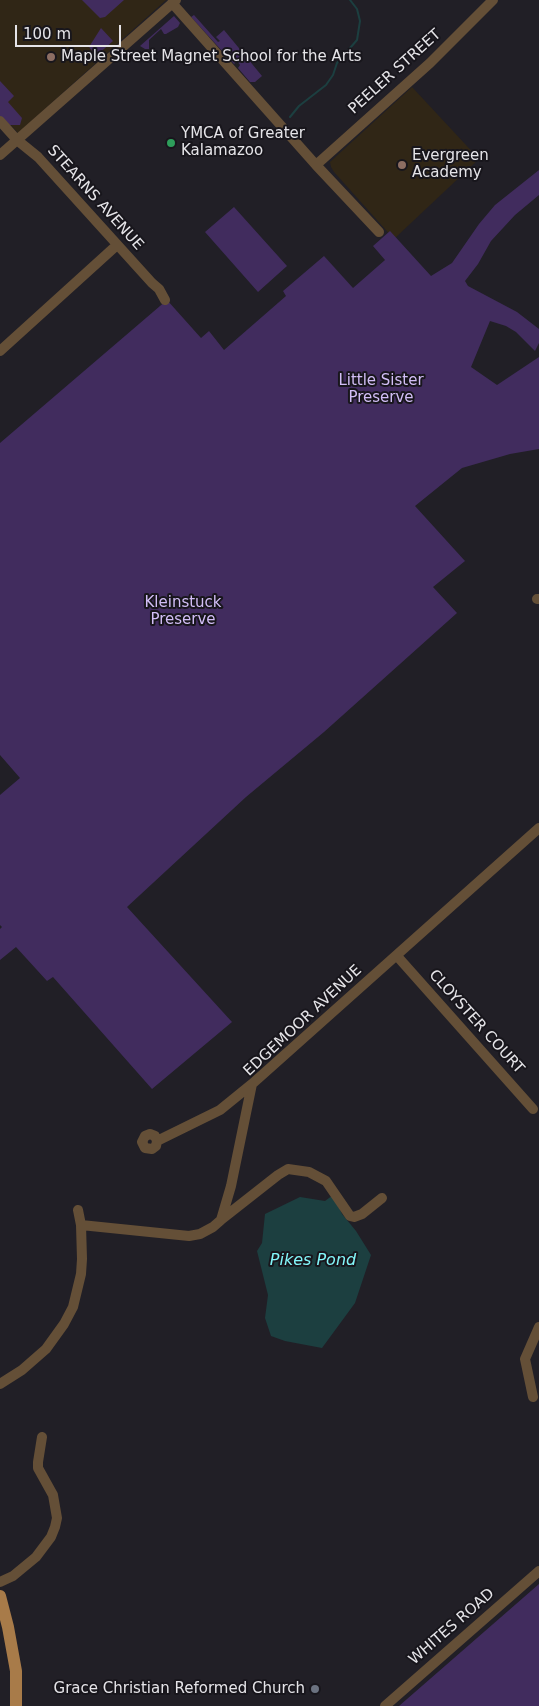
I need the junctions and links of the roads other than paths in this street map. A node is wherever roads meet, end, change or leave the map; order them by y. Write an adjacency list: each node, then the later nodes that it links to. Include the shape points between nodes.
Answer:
1 (493, 0): 6 (street, PEELER STREET, via 430,63)
2 (174, 2): 4 (street); 6 (street)
3 (0, 121): 4 (street, STEARNS AVENUE)
4 (17, 140): 5 (street); 8 (street, STEARNS AVENUE, via 38,157)
5 (0, 155)
6 (316, 165): 7 (street)
7 (379, 232)
8 (117, 245): 9 (street, STEARNS AVENUE, via 159,289); 10 (street)
9 (165, 300)
10 (0, 350)
11 (539, 828): 12 (street, EDGEMOOR AVENUE)
12 (396, 956): 13 (street, EDGEMOOR AVENUE); 14 (street, CLOYSTER COURT)
13 (252, 1084): 15 (street, via 220,1110); 18 (street, EDGEMOOR AVENUE, via 232,1186)
14 (533, 1109)
15 (157, 1141)
16 (382, 1198): 18 (street, via 362,1214 350,1216 326,1181 309,1172 288,1169)
17 (78, 1210): 19 (street)
18 (221, 1220): 19 (street, via 207,1231 190,1236)
19 (81, 1225): 21 (street, via 82,1274 73,1307 46,1349)
20 (539, 1327): 22 (street, via 525,1359)
21 (0, 1384)
22 (533, 1397)
23 (42, 1437): 25 (street, via 38,1468 53,1495 57,1518 55,1527 36,1557)
24 (539, 1571): 28 (street, WHITES ROAD)
25 (0, 1582)
26 (0, 1596): 27 (main road, via 16,1671)
27 (16, 1706)
28 (385, 1706)

